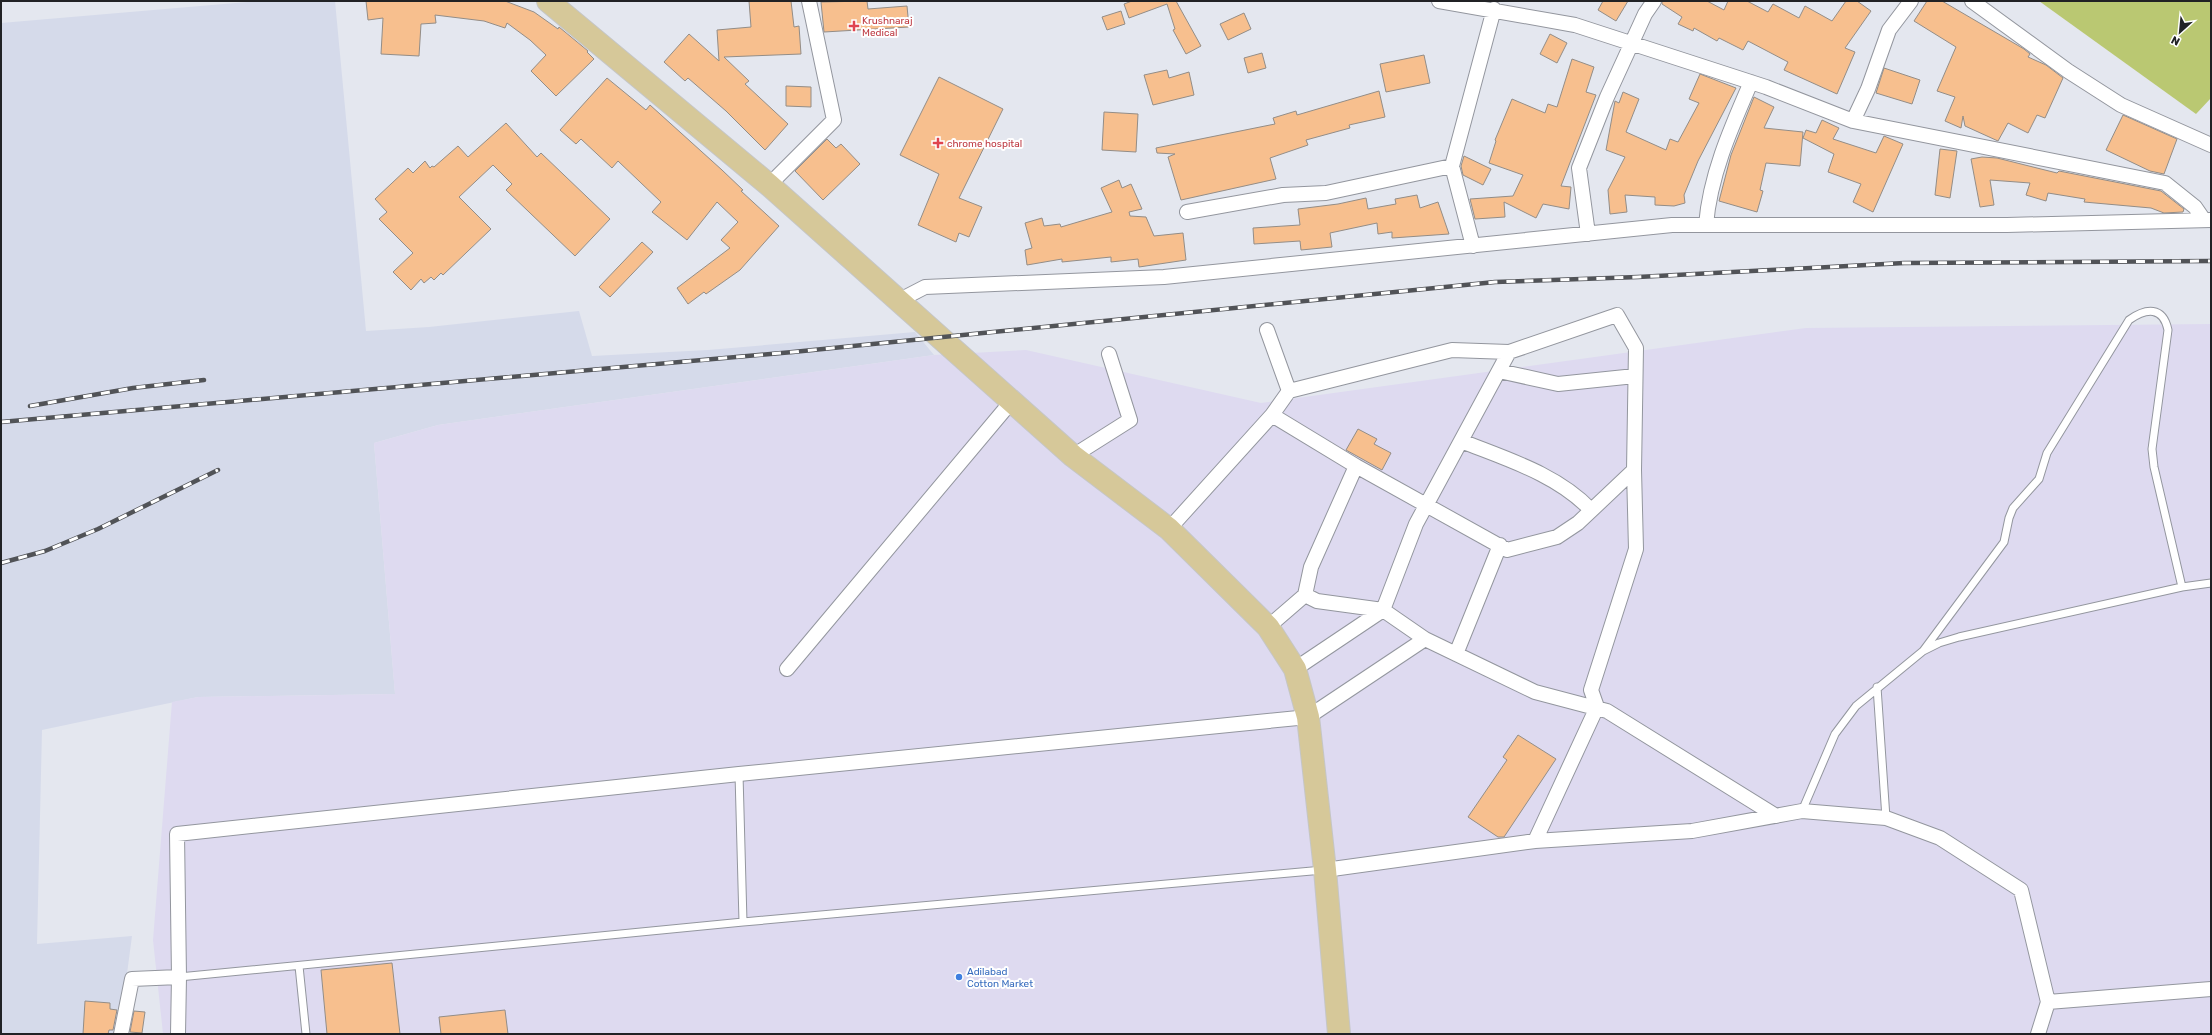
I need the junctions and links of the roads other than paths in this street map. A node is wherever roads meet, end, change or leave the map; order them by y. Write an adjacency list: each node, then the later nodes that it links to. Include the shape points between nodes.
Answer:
1 (809, 1): 13 (street, via 834,120)
2 (1439, 1): 7 (street)
3 (1654, 1): 8 (street, via 1645,14)
4 (1911, 1): 10 (street, via 1889,30 1868,89)
5 (1972, 1): 11 (street, via 2068,71 2121,105)
6 (559, 5): 13 (main road)
7 (1494, 10): 8 (street, via 1575,26); 12 (street)
8 (1632, 44): 9 (street); 17 (street, via 1579,168)
9 (1751, 82): 10 (street); 16 (street, via 1729,131 1707,203)
10 (1853, 121): 15 (street, via 2165,183)
11 (2211, 145)
12 (1452, 166): 14 (street, via 1326,193 1283,195); 18 (street)
13 (769, 185): 19 (main road)
14 (1187, 212)
15 (2208, 220): 16 (street, via 2007,225)
16 (1706, 225): 17 (street, via 1672,225)
17 (1588, 234): 18 (street)
18 (1473, 246): 19 (street, via 1164,277 925,287)
19 (898, 301): 26 (main road)
20 (1268, 330): 25 (street)
21 (1509, 352): 23 (street); 24 (street, via 1617,315 1636,348); 25 (street, via 1452,350)
22 (1109, 354): 29 (street, via 1130,420)
23 (1499, 371): 24 (street, via 1558,384); 28 (street)
24 (1635, 376): 31 (street)
25 (1288, 391): 27 (street)
26 (1011, 402): 29 (main road); 44 (street)
27 (1272, 415): 30 (street); 34 (street)
28 (1461, 441): 32 (street); 33 (street, via 1529,467 1579,497)
29 (1073, 456): 34 (main road)
30 (1356, 466): 32 (street); 38 (street, via 1311,566)
31 (1634, 470): 33 (street); 47 (street, via 1636,549 1591,690)
32 (1426, 506): 35 (street); 39 (street, via 1416,524)
33 (1591, 510): 35 (street, via 1578,523 1557,537 1507,550)
34 (1169, 529): 40 (main road)
35 (1500, 545): 43 (street)
36 (2211, 583): 37 (lane)
37 (2182, 587): 42 (lane, via 1959,637 1939,642); 42 (lane, via 2152,449 2168,330 2166,320 2149,310 2129,320 2048,453 2035,485 2013,508 2008,518 2004,542)
38 (1305, 595): 39 (street, via 1317,601); 40 (street)
39 (1383, 610): 41 (street); 45 (street)
40 (1268, 627): 45 (main road)
41 (1425, 640): 43 (street); 48 (street)
42 (1923, 651): 46 (lane)
43 (1456, 654): 47 (street, via 1535,692)
44 (787, 669)
45 (1295, 669): 48 (main road)
46 (1877, 687): 50 (lane, via 1856,706 1835,734); 52 (lane)
47 (1597, 707): 51 (street); 53 (street)
48 (1308, 717): 49 (street); 54 (main road)
49 (739, 774): 55 (lane); 57 (street, via 177,834)
50 (1802, 811): 51 (street); 52 (street)
51 (1776, 816): 53 (street, via 1692,831)
52 (1886, 818): 59 (street, via 1940,838 2021,890)
53 (1535, 841): 54 (street)
54 (1325, 870): 55 (lane); 63 (main road)
55 (743, 922): 56 (lane)
56 (299, 966): 57 (lane); 62 (lane)
57 (179, 977): 60 (street, via 132,979); 61 (street)
58 (2211, 989): 59 (street)
59 (2048, 1002): 64 (street)
60 (121, 1034)
61 (178, 1034)
62 (306, 1034)
63 (1339, 1034)
64 (2038, 1034)

